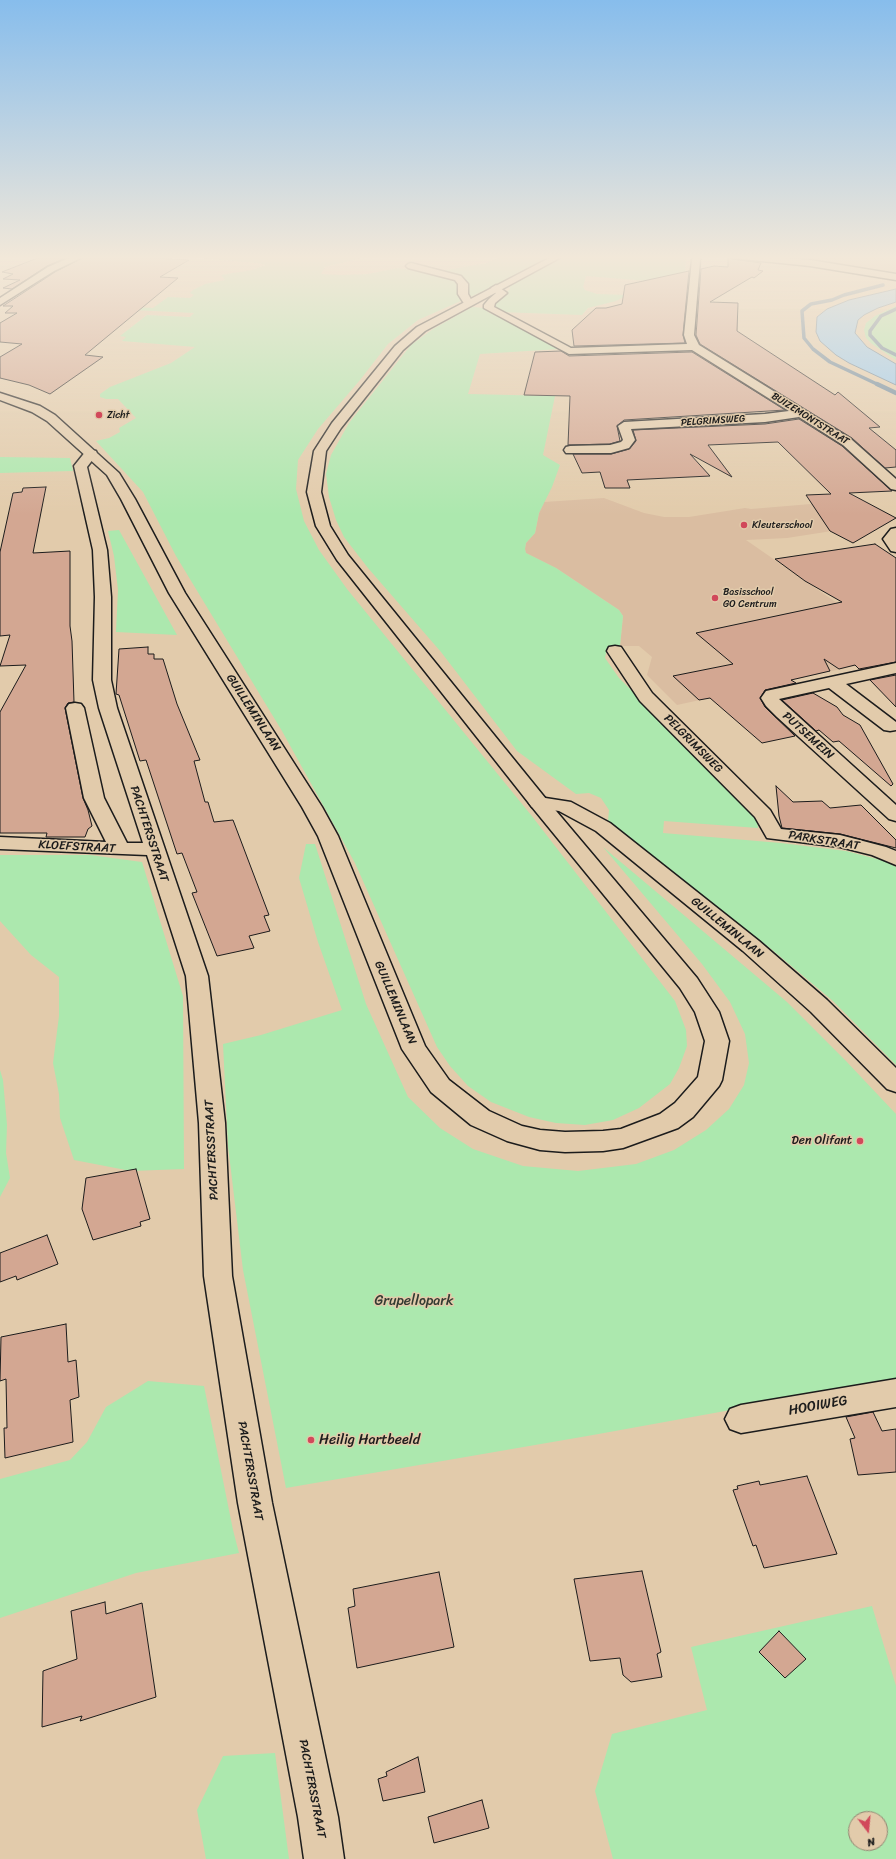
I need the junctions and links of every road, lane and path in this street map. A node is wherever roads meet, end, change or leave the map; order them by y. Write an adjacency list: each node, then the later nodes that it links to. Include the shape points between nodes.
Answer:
1 (406, 342): 19 (street, GUILLEMINLAAN, via 336,426 320,451 314,492 323,526 342,557)
2 (554, 342): 4 (street, via 571,351)
3 (692, 342): 4 (street)
4 (694, 347): 6 (street, BUIZEMONTSTRAAT)
5 (0, 396): 10 (street, GUILLEMINLAAN, via 36,409 52,418)
6 (802, 413): 7 (street, PELGRIMSWEG, via 765,418); 11 (street, BUIZEMONTSTRAAT, via 847,442)
7 (624, 426): 8 (street, PELGRIMSWEG); 9 (street, via 629,440 626,445 611,449)
8 (611, 427)
9 (579, 448)
10 (91, 454): 19 (street, GUILLEMINLAAN, via 112,473 206,642 312,807 328,836 414,1049 440,1086 480,1118 516,1134 540,1140 565,1142 623,1138 669,1121 684,1110 710,1080 717,1041 707,1012 689,983); 23 (street, PACHTERSSTRAAT, via 80,466 100,550 103,597 102,680)
11 (896, 486)
12 (896, 532): 13 (street, via 890,539)
13 (896, 548)
14 (615, 651): 21 (street, PELGRIMSWEG, via 646,697 763,814)
15 (896, 668): 16 (street, PUTSEMEIN)
16 (831, 681): 18 (street); 20 (street, PUTSEMEIN, via 772,695 770,698 783,714)
17 (75, 708): 23 (street, PACHTERSSTRAAT, via 94,798)
18 (890, 726)
19 (539, 803): 25 (street, GUILLEMINLAAN, via 564,806 603,827 751,946 819,1006)
20 (896, 815)
21 (774, 834): 24 (street, PARKSTRAAT, via 840,841 880,851)
22 (0, 843): 23 (street, KLOEFSTRAAT)
23 (137, 849): 28 (street, PACHTERSSTRAAT, via 196,976 212,1123 218,1276 255,1503 318,1817)
24 (896, 859)
25 (896, 1084)
26 (896, 1393): 27 (street, HOOIWEG)
27 (741, 1420)
28 (324, 1859)

